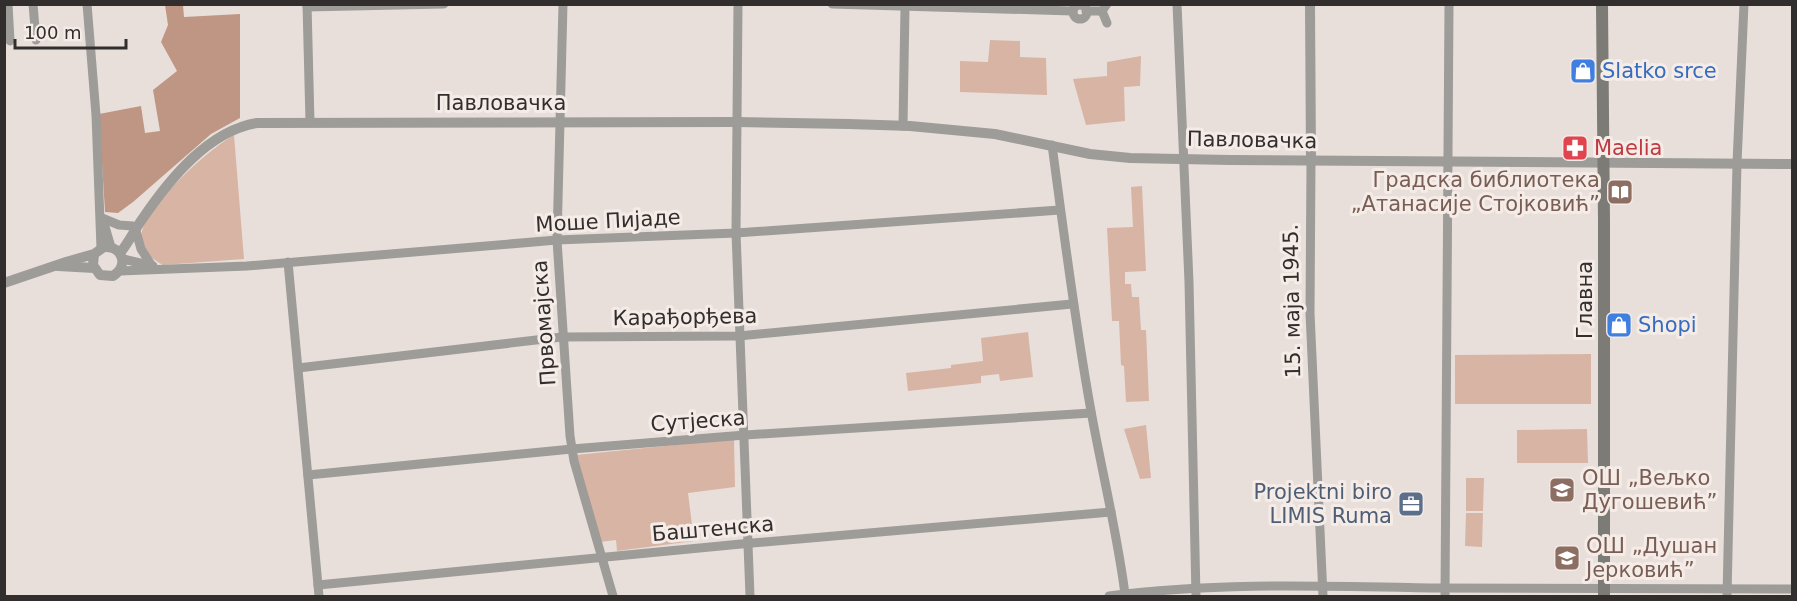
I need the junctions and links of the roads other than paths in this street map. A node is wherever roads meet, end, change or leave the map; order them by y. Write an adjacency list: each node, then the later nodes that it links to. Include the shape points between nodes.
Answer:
1 (8, 4): 18 (street)
2 (33, 4): 17 (street)
3 (87, 4): 31 (street)
4 (444, 4): 13 (street)
5 (564, 4): 21 (street, Првомајска)
6 (738, 4): 20 (street)
7 (832, 4): 14 (street)
8 (1177, 4): 24 (street)
9 (1310, 4): 25 (street, 15. маја 1945.)
10 (1449, 4): 26 (street)
11 (1602, 4): 27 (main road, Главна)
12 (1744, 4): 28 (street)
13 (307, 6): 19 (street)
14 (905, 6): 15 (street, via 1073,12 1080,5 1086,11); 22 (street)
15 (1104, 8): 16 (street)
16 (1107, 23)
17 (36, 40)
18 (10, 41)
19 (310, 122): 21 (street, Павловачка); 32 (street, Павловачка, via 257,123 228,132 184,168)
20 (736, 122): 21 (street, Павловачка); 22 (street, Павловачка); 33 (street)
21 (561, 123): 34 (street, Првомајска)
22 (903, 126): 23 (street, Павловачка, via 996,134)
23 (1052, 145): 24 (street, Павловачка, via 1105,156); 30 (street)
24 (1184, 159): 25 (street, Павловачка); 55 (street)
25 (1311, 161): 26 (street, Павловачка); 54 (street, 15. маја 1945., via 1310,313)
26 (1449, 162): 27 (street, Павловачка); 56 (street)
27 (1603, 163): 28 (street, Павловачка); 57 (main road, Главна)
28 (1737, 164): 29 (street, Павловачка); 58 (street)
29 (1792, 164)
30 (1060, 210): 33 (street, Моше Пијаде); 41 (street)
31 (102, 216): 32 (street, via 119,225); 35 (street)
32 (136, 226): 35 (street, Павловачка); 39 (street, via 141,249)
33 (736, 233): 34 (street, Моше Пијаде); 42 (street)
34 (557, 240): 36 (street, Моше Пијаде); 43 (street, Првомајска)
35 (112, 254): 37 (street); 38 (street, via 92,261); 38 (street, via 108,277); 39 (street, Моше Пијаде)
36 (288, 262): 39 (street, Моше Пијаде); 44 (street)
37 (57, 266): 38 (street); 40 (street)
38 (94, 268)
39 (155, 268)
40 (4, 283)
41 (1072, 304): 42 (street, Карађорђева); 45 (street)
42 (739, 336): 43 (street, Карађорђева); 46 (street)
43 (562, 337): 44 (street, Карађорђева); 47 (street, Првомајска)
44 (298, 368): 48 (street)
45 (1091, 413): 46 (street, Сутјеска); 49 (street)
46 (745, 435): 47 (street, Сутјеска); 50 (street)
47 (572, 449): 48 (street, Сутјеска); 51 (street, Првомајска)
48 (308, 475): 52 (street)
49 (1111, 512): 50 (street, Баштенска); 59 (street)
50 (748, 543): 51 (street, Баштенска); 62 (street)
51 (601, 558): 52 (street, Баштенска); 61 (street, Првомајска)
52 (318, 585): 60 (street)
53 (1792, 589): 58 (street)
54 (1322, 591): 55 (street); 56 (street)
55 (1196, 592): 59 (street)
56 (1445, 592): 57 (street)
57 (1604, 593): 58 (street)
58 (1727, 593)
59 (1122, 595): 63 (street)
60 (319, 597)
61 (613, 597)
62 (750, 597)
63 (1109, 597)

